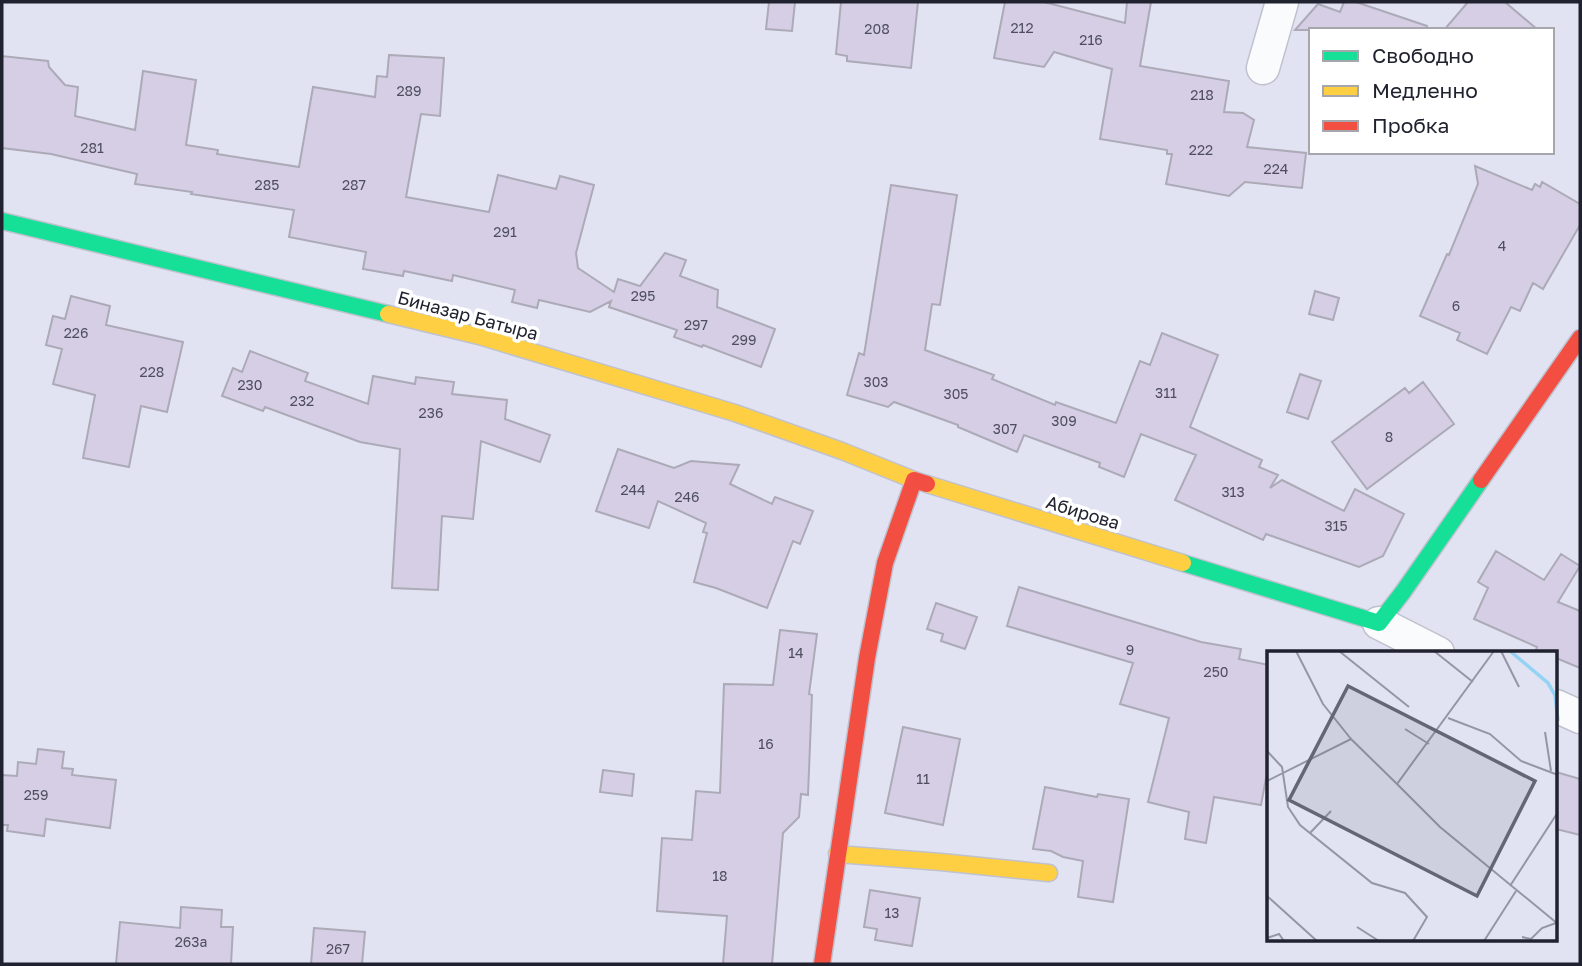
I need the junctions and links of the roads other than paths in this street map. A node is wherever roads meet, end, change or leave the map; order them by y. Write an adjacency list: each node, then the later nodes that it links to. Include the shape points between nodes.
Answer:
1 (1282, 2): 2 (street)
2 (1263, 68)
3 (2, 221): 5 (main road, Биназар Батыра, via 480,336 735,413)
4 (1580, 338): 6 (main road)
5 (914, 480): 6 (main road, Абирова); 10 (main road, via 885,563)
6 (1379, 624): 7 (street)
7 (1434, 651)
8 (1558, 707): 9 (street)
9 (1580, 717)
10 (837, 854): 11 (main road); 12 (main road)
11 (1049, 873)
12 (822, 964)

